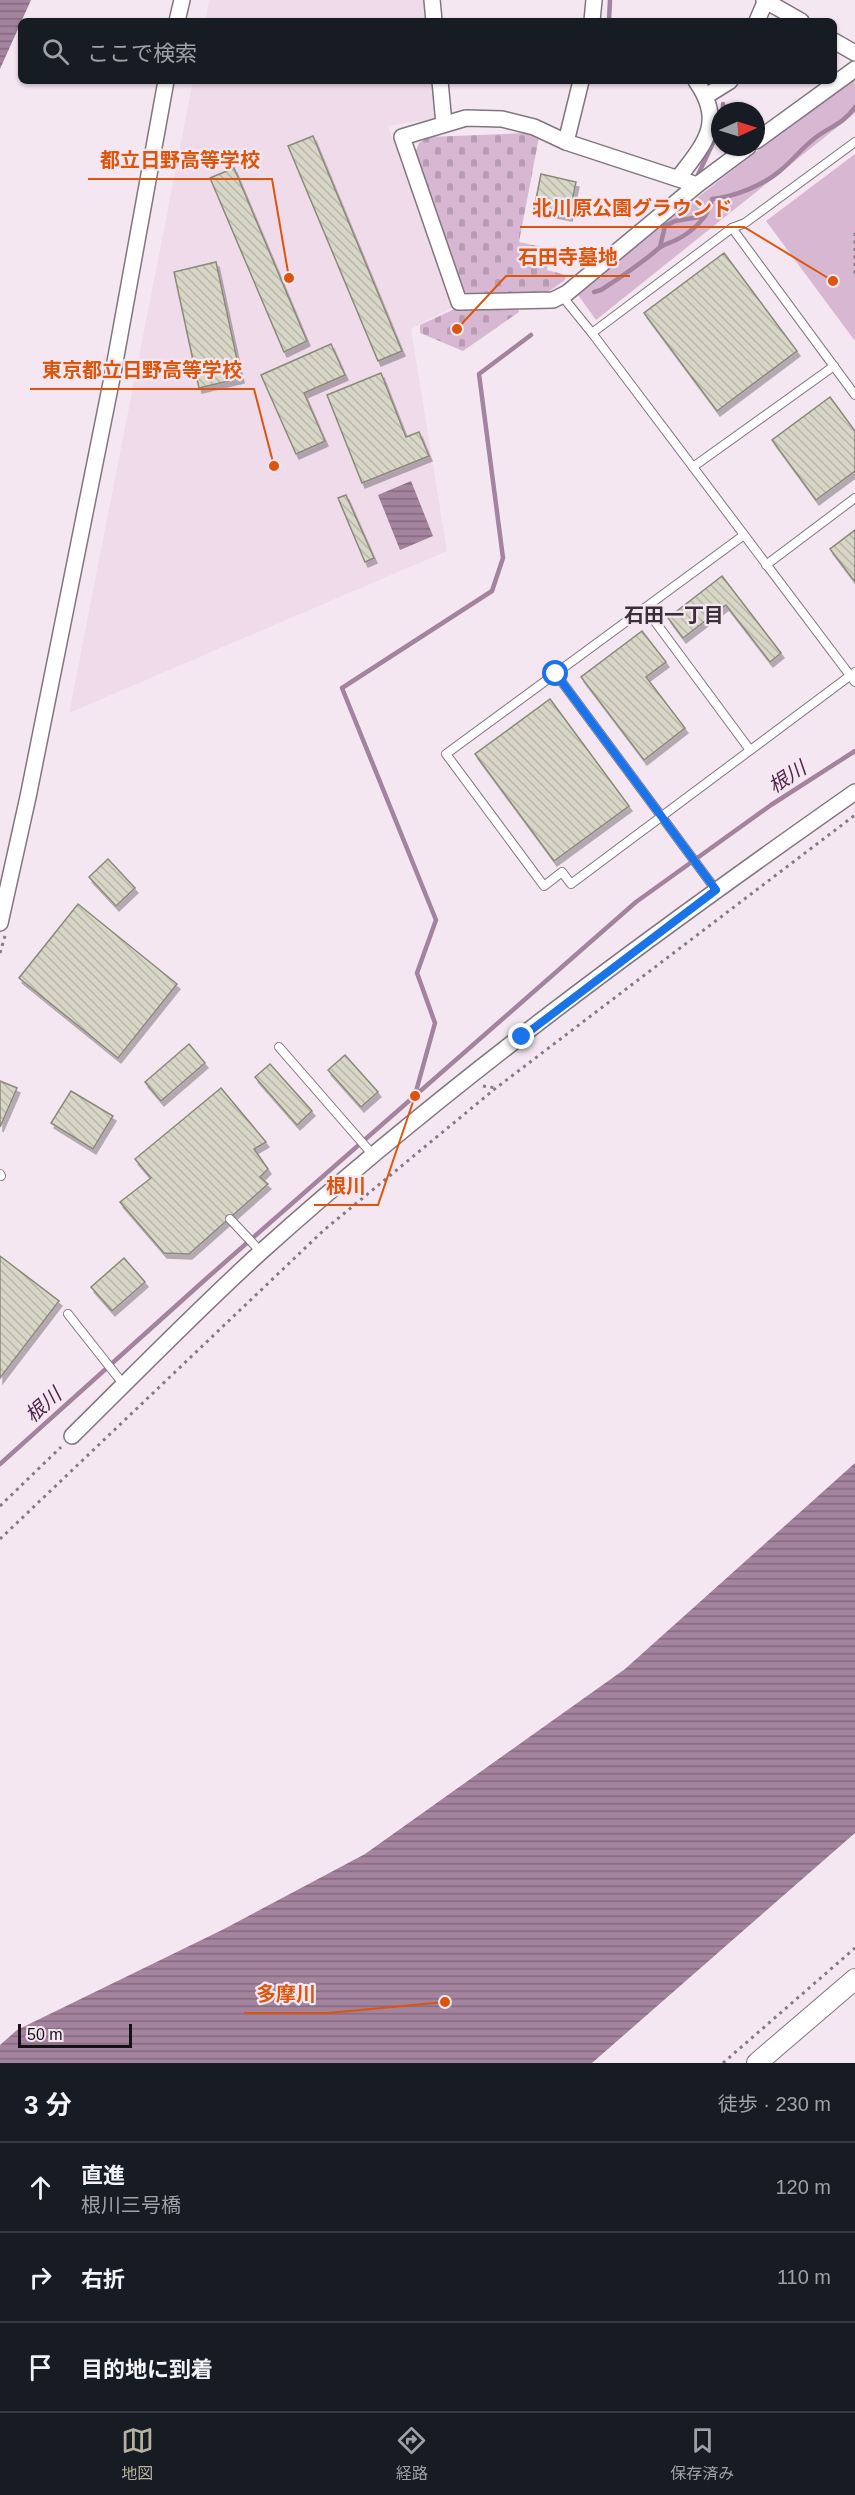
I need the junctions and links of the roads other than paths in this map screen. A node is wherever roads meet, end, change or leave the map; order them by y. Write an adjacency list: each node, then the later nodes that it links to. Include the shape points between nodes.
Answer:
1 (182, 0): 5 (street)
2 (432, 0): 6 (street)
3 (594, 0): 7 (street)
4 (766, 0): 8 (street); 9 (street)
5 (178, 18)
6 (434, 18)
7 (592, 18)
8 (758, 18)
9 (796, 18)
10 (837, 43): 11 (street)
11 (855, 53)
12 (855, 69): 13 (street)
13 (837, 82)
14 (165, 84): 44 (street, via 115,362)
15 (440, 84): 21 (street)
16 (580, 84): 23 (street)
17 (698, 84): 20 (street)
18 (729, 84): 20 (street)
19 (834, 84): 22 (street)
20 (706, 96): 26 (street, via 711,120 707,141)
21 (444, 124): 23 (street, via 466,118 502,119); 29 (street, via 402,137 459,302 553,300)
22 (765, 134)
23 (566, 142): 26 (street)
24 (855, 142): 28 (lane, via 745,223)
25 (736, 156): 27 (street)
26 (679, 177): 27 (street)
27 (697, 184): 29 (street)
28 (732, 228): 30 (lane); 31 (lane)
29 (562, 296): 30 (lane)
30 (592, 333): 33 (lane)
31 (834, 366): 32 (lane); 33 (lane)
32 (855, 394)
33 (693, 467): 35 (lane)
34 (855, 498): 36 (lane)
35 (744, 535): 36 (lane); 37 (lane)
36 (766, 565): 39 (lane)
37 (645, 608): 38 (lane); 40 (lane)
38 (556, 674): 42 (lane); 42 (lane, via 446,754 544,886 562,872 572,884)
39 (854, 676): 40 (lane)
40 (750, 750): 42 (lane)
41 (855, 792): 43 (street)
42 (661, 816): 43 (lane)
43 (716, 890): 46 (street)
44 (0, 923)
45 (279, 1047): 46 (lane)
46 (369, 1151): 48 (street)
47 (230, 1219): 48 (lane)
48 (258, 1250): 50 (street)
49 (68, 1314): 50 (lane)
50 (120, 1378): 51 (street)
51 (72, 1436)
52 (855, 1978): 53 (street)
53 (757, 2063)

